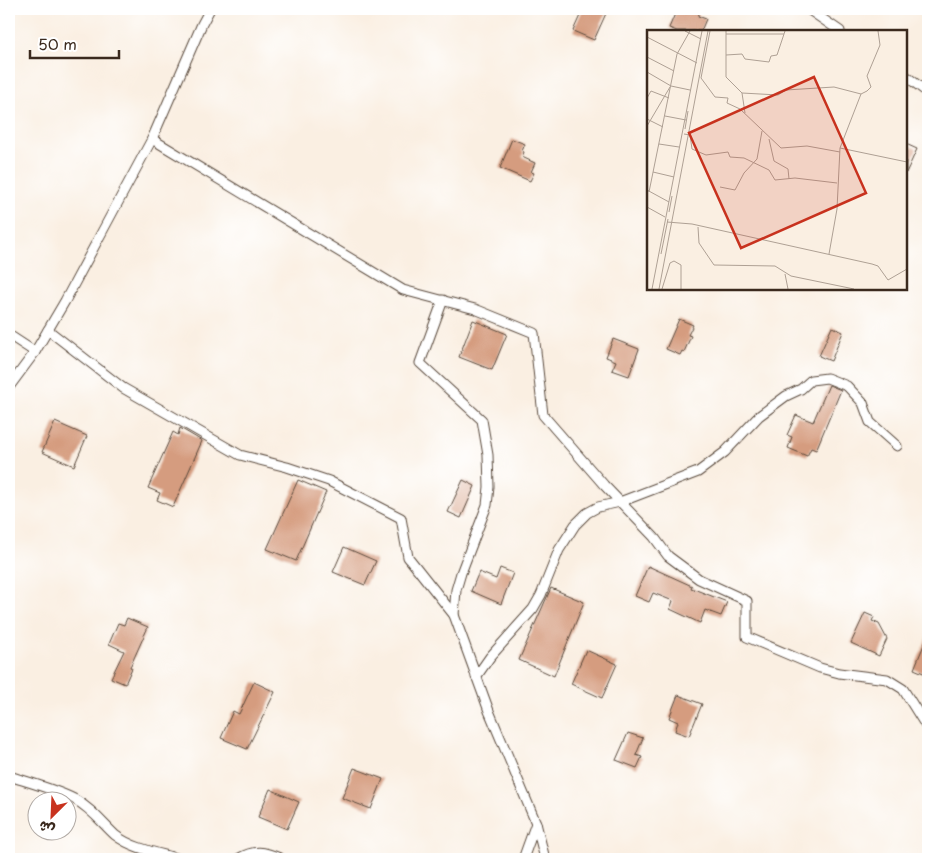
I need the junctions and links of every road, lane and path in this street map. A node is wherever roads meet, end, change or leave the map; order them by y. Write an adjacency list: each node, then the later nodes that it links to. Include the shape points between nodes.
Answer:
1 (210, 9): 6 (street)
2 (808, 9): 3 (street)
3 (839, 30)
4 (907, 77): 5 (street)
5 (928, 93)
6 (152, 139): 7 (street, via 403,290); 8 (street)
7 (443, 300): 13 (street, via 475,308 534,333 543,415); 14 (street, via 420,363 482,420 488,455 487,505 460,573)
8 (48, 330): 10 (street); 14 (street, via 122,388 240,454 329,481 401,518 408,557)
9 (9, 334): 10 (street)
10 (35, 352): 11 (street)
11 (9, 387)
12 (897, 446): 13 (street, via 870,422 862,403 846,386 827,378 811,380 759,416 726,452 708,466)
13 (620, 502): 15 (street, via 598,507 575,525 559,550 533,609); 16 (street, via 668,556 699,579 747,602 747,637 825,670 887,679 902,689)
14 (454, 615): 15 (street)
15 (476, 677): 18 (street)
16 (928, 729)
17 (9, 776): 19 (street, via 74,799 131,844)
18 (536, 823): 22 (street); 23 (street)
19 (180, 859)
20 (238, 859): 21 (street, via 259,852)
21 (282, 859)
22 (523, 859)
23 (545, 859)

